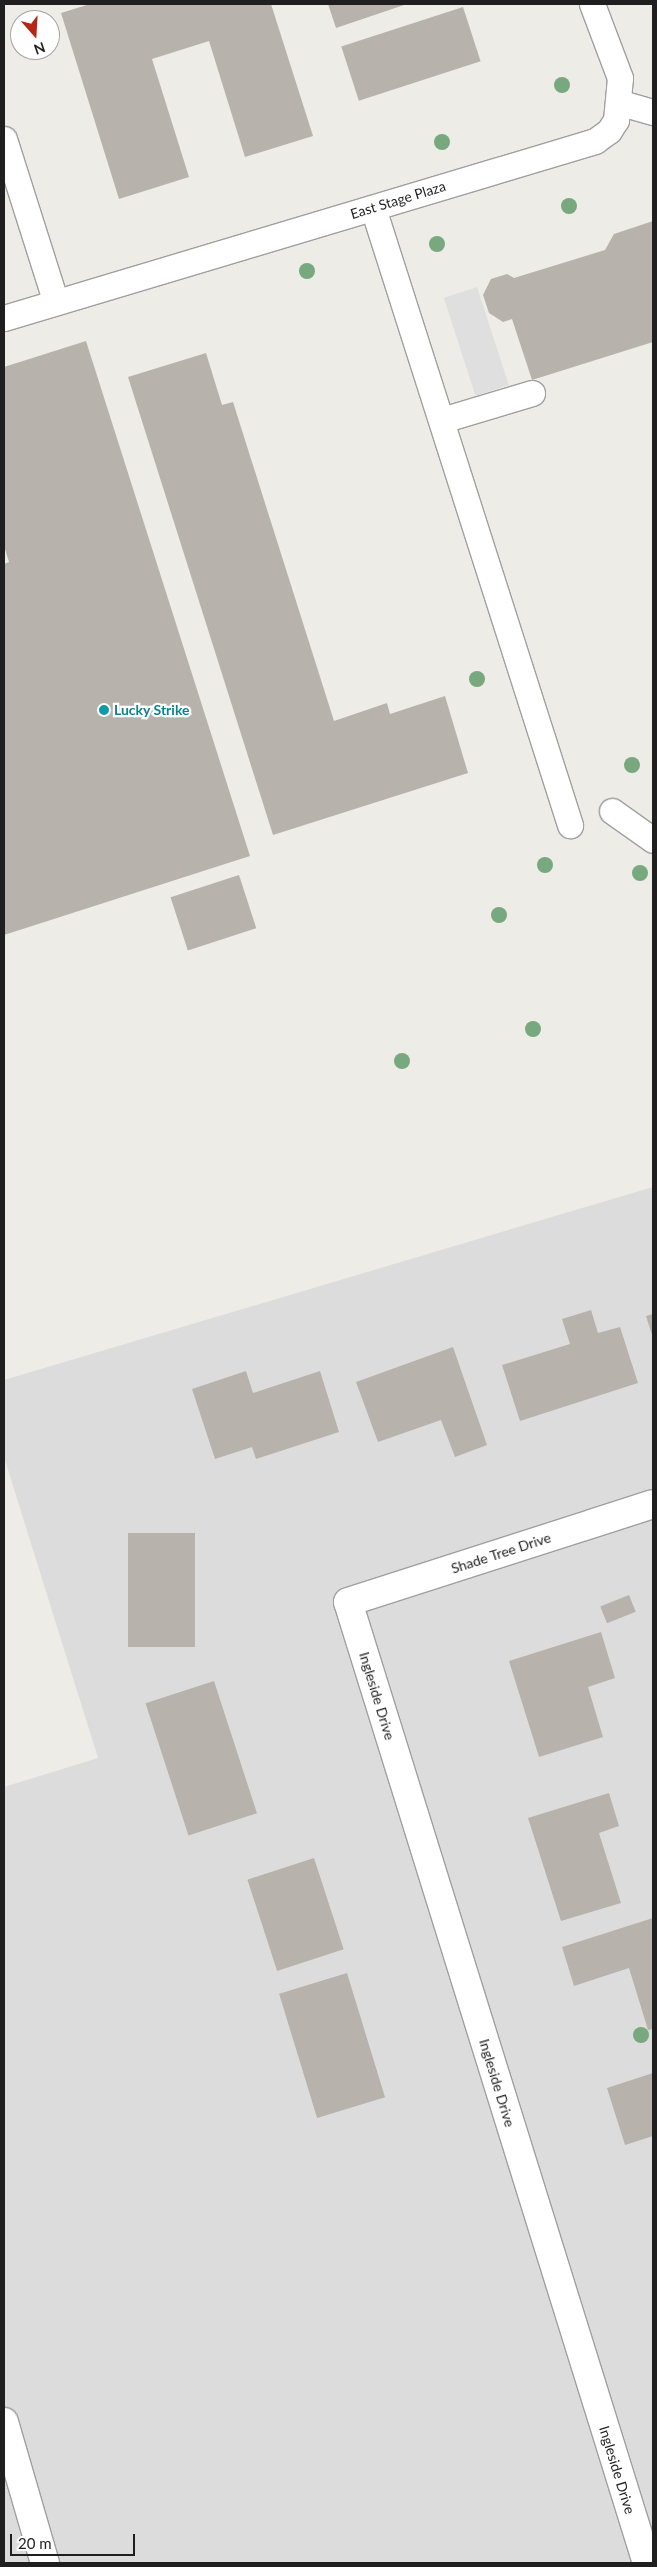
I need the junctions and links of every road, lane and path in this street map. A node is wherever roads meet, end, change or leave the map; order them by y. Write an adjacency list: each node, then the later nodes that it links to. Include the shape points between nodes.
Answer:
1 (592, 4): 2 (lane, East Stage Plaza, via 620,78)
2 (621, 103): 3 (lane); 5 (lane, East Stage Plaza, via 610,131 595,141)
3 (653, 112)
4 (4, 139): 6 (lane)
5 (373, 208): 6 (lane, East Stage Plaza, via 79,297); 9 (lane)
6 (55, 300): 7 (lane, East Stage Plaza)
7 (4, 318)
8 (532, 393): 9 (lane)
9 (442, 420): 11 (lane)
10 (612, 811): 12 (lane)
11 (570, 824)
12 (653, 840)
13 (653, 1504): 14 (street, Shade Tree Drive)
14 (348, 1602): 17 (street, Ingleside Drive)
15 (4, 2422): 16 (street)
16 (45, 2563)
17 (646, 2563)

